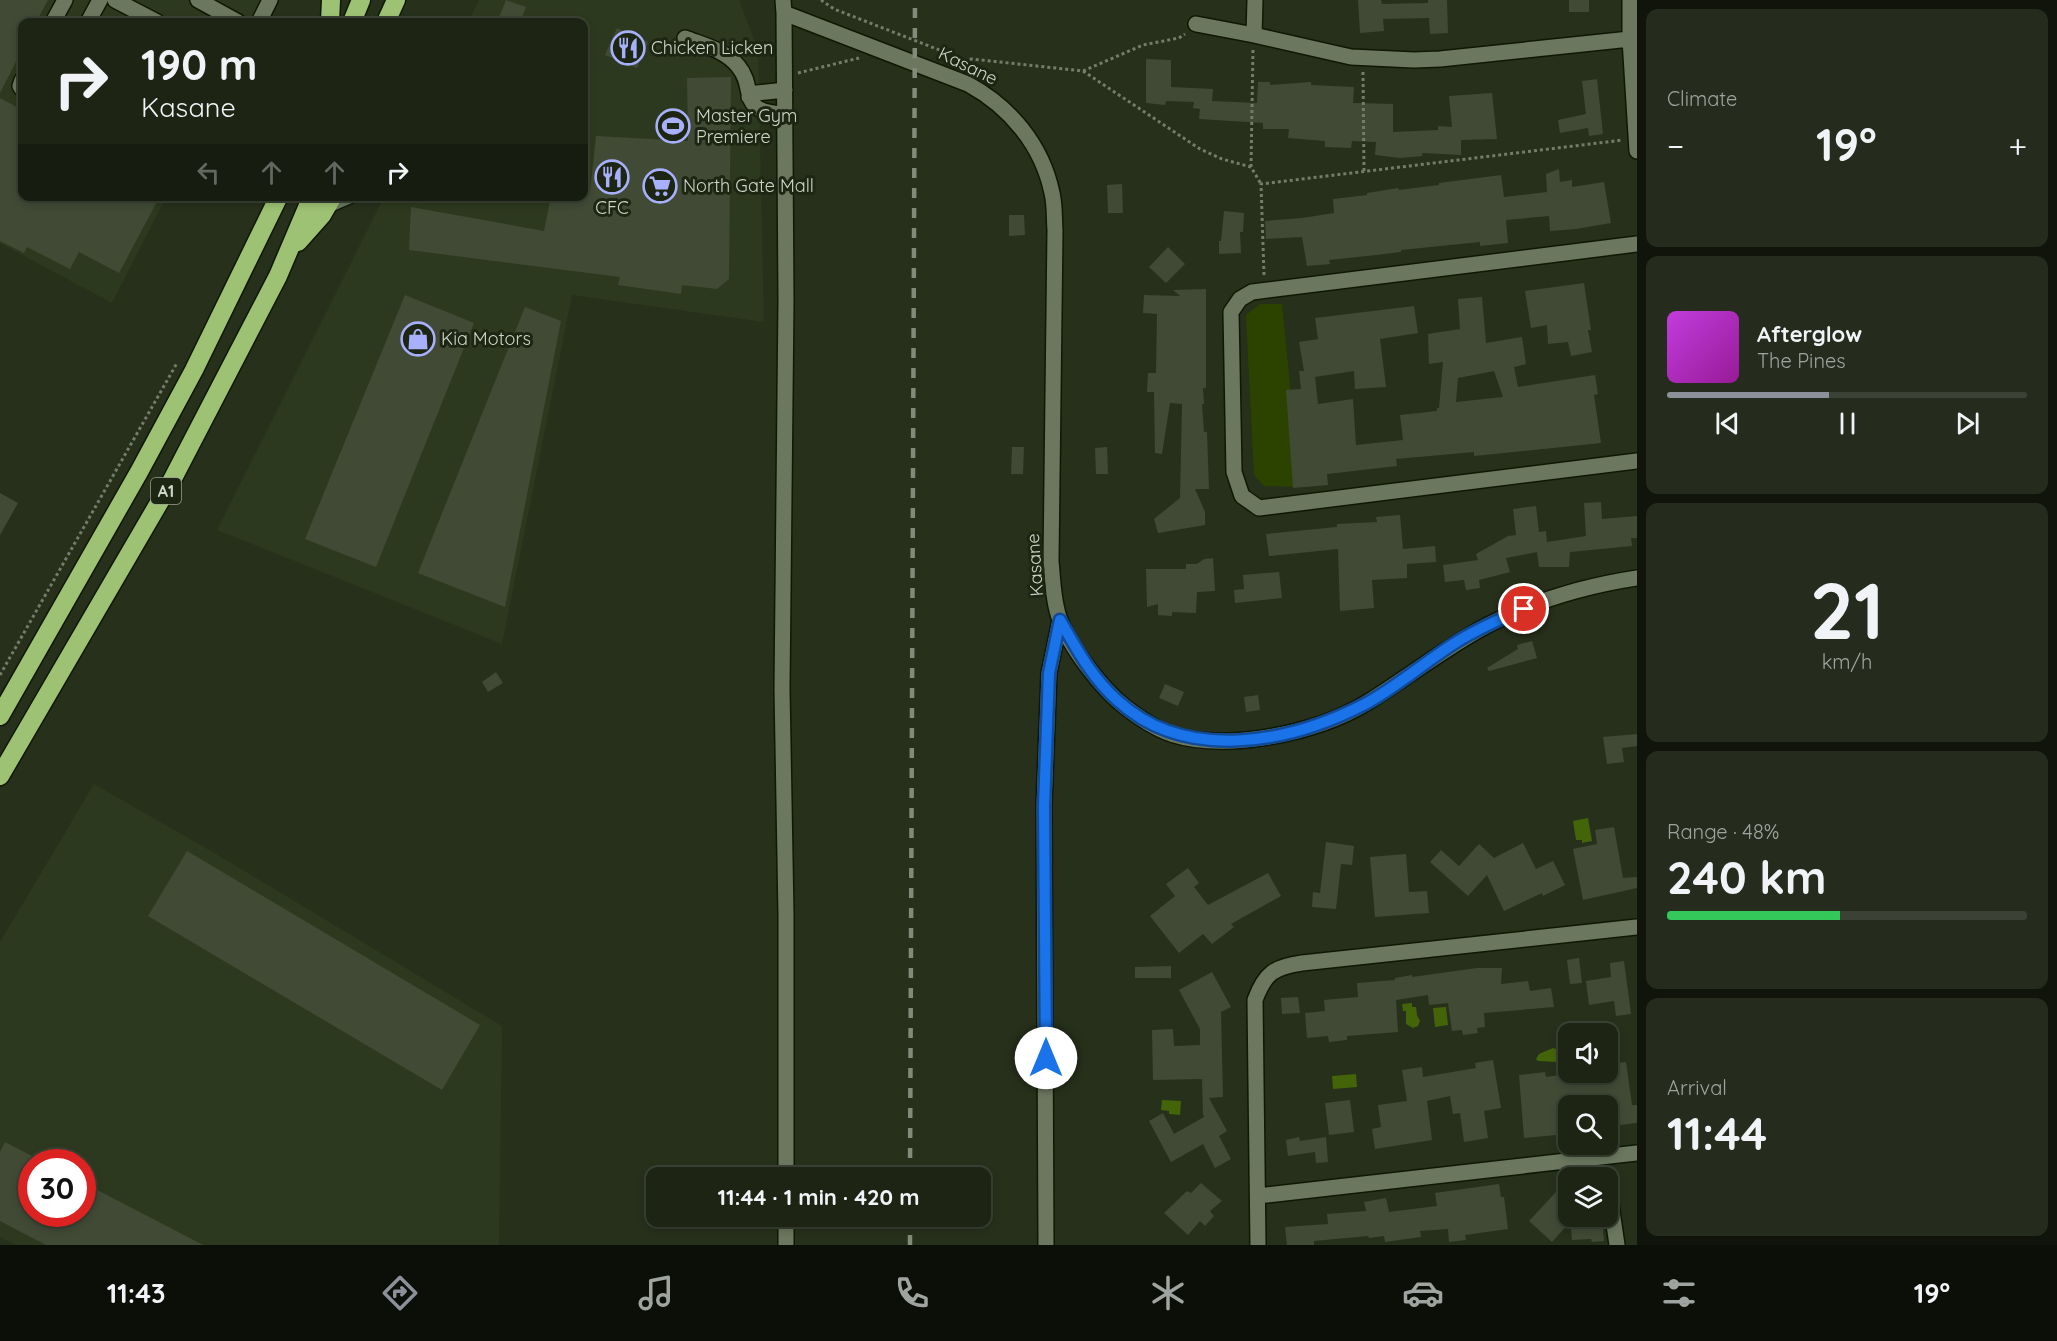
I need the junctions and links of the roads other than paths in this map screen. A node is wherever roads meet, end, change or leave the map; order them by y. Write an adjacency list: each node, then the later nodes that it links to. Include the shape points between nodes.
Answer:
1 (65, 0): 13 (street)
2 (100, 0): 14 (street)
3 (115, 0): 15 (street)
4 (198, 0): 16 (street)
5 (270, 0): 17 (street)
6 (331, 0): 18 (highway)
7 (361, 0): 19 (highway)
8 (396, 0): 20 (highway)
9 (403, 0): 21 (highway)
10 (1255, 0): 23 (street)
11 (1630, 0): 25 (street)
12 (784, 6): 26 (street); 35 (street, Kasane, via 987,94 1019,124 1045,168 1055,230 1051,561)
13 (55, 18)
14 (90, 18)
15 (149, 18)
16 (231, 18)
17 (261, 18)
18 (330, 18)
19 (354, 18)
20 (388, 18)
21 (401, 18)
22 (1196, 24): 23 (street)
23 (1254, 35): 25 (street, via 1363,58 1440,59)
24 (685, 38): 27 (street, via 729,57 740,68)
25 (1630, 39): 29 (street)
26 (785, 82): 27 (street); 28 (street)
27 (749, 97): 28 (street, via 755,106)
28 (785, 114): 41 (street, via 782,689)
29 (1636, 145)
30 (277, 201): 36 (highway, A1, via 140,472)
31 (324, 201): 37 (highway, A1, via 288,254 170,484)
32 (1637, 244): 33 (street, via 1252,292 1240,299 1231,312 1234,472 1242,496 1259,508)
33 (1637, 461)
34 (1637, 578): 35 (street, Kasane, via 1542,600 1456,643 1366,703 1318,725 1262,738 1212,741 1171,734 1142,720 1096,680)
35 (1060, 620): 47 (street, via 1049,673 1044,806)
36 (0, 716)
37 (0, 776)
38 (1637, 927): 43 (street, via 1302,963 1271,973 1255,1000)
39 (1637, 1153): 40 (street)
40 (1605, 1158): 42 (street); 43 (street)
41 (786, 1167)
42 (1606, 1167)
43 (1258, 1196): 48 (street)
44 (786, 1227): 46 (street)
45 (1614, 1227): 49 (street)
46 (786, 1245)
47 (1046, 1245)
48 (1258, 1245)
49 (1617, 1245)

